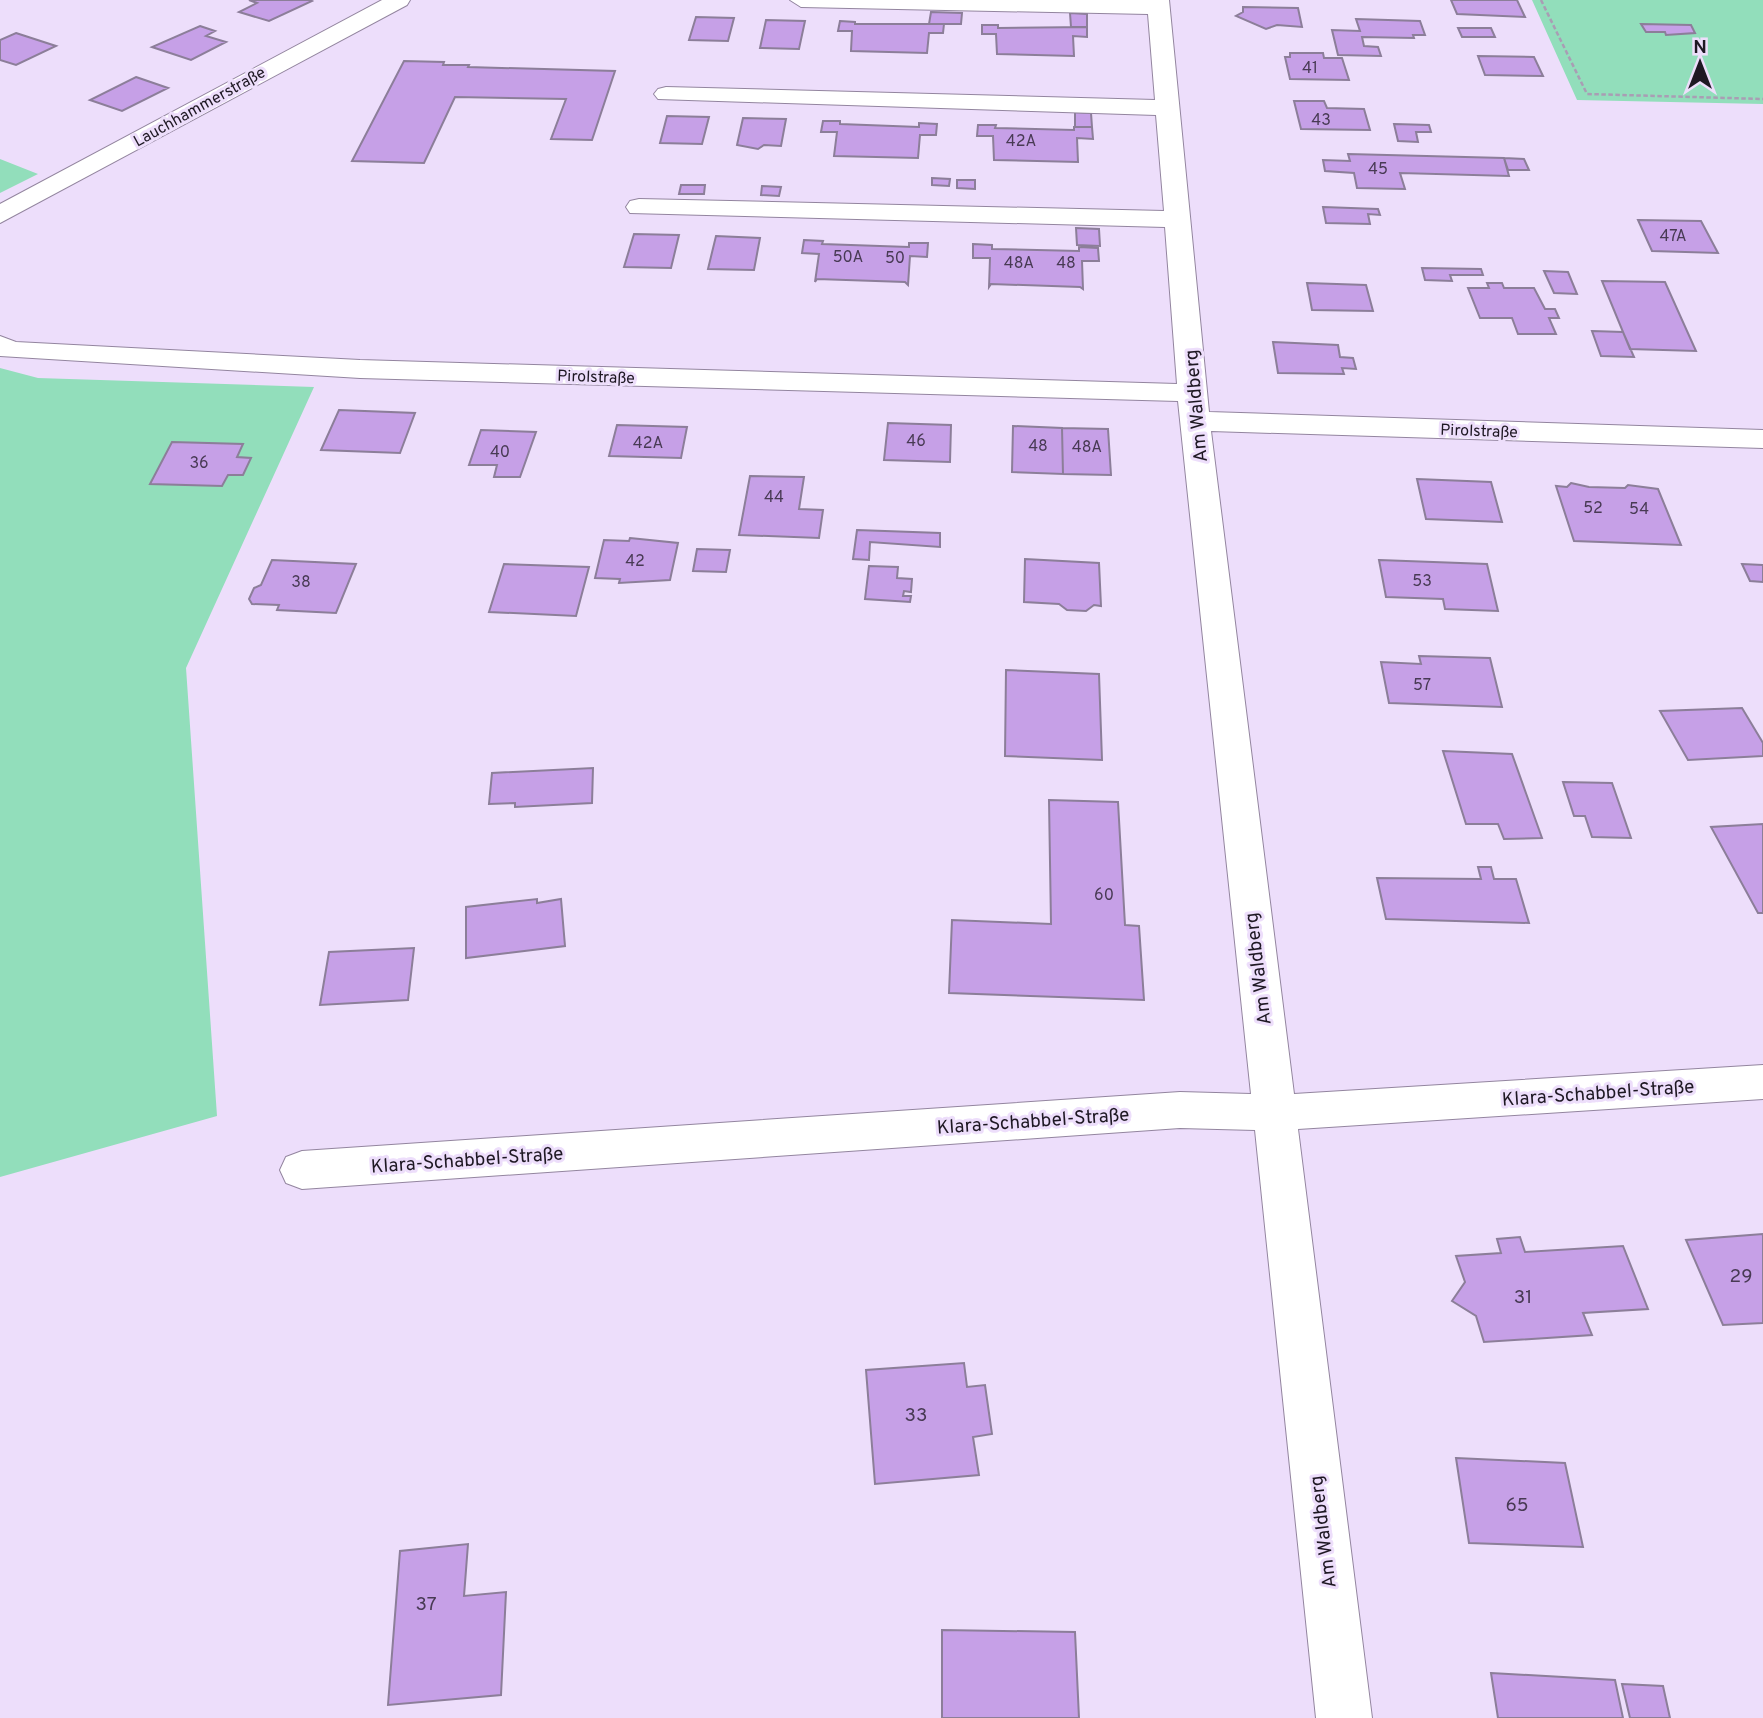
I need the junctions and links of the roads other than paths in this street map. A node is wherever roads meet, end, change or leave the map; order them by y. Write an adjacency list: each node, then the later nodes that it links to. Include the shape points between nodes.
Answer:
1 (399, 0): 7 (street, Lauchhammerstraße)
2 (801, 0): 3 (street, Am Waldberg)
3 (1158, 4): 5 (street, Am Waldberg)
4 (666, 94): 5 (street)
5 (1169, 108): 8 (street, Am Waldberg)
6 (639, 207): 8 (street)
7 (0, 215)
8 (1179, 219): 10 (street, Am Waldberg)
9 (0, 345): 10 (street, Pirolstraße, via 10,350 360,369)
10 (1194, 407): 11 (street, Pirolstraße); 13 (street, Am Waldberg)
11 (1763, 439)
12 (1763, 1082): 13 (street, Klara-Schabbel-Straße)
13 (1274, 1113): 14 (street, Klara-Schabbel-Straße, via 1180,1110); 15 (street, Am Waldberg)
14 (302, 1170)
15 (1344, 1718)

